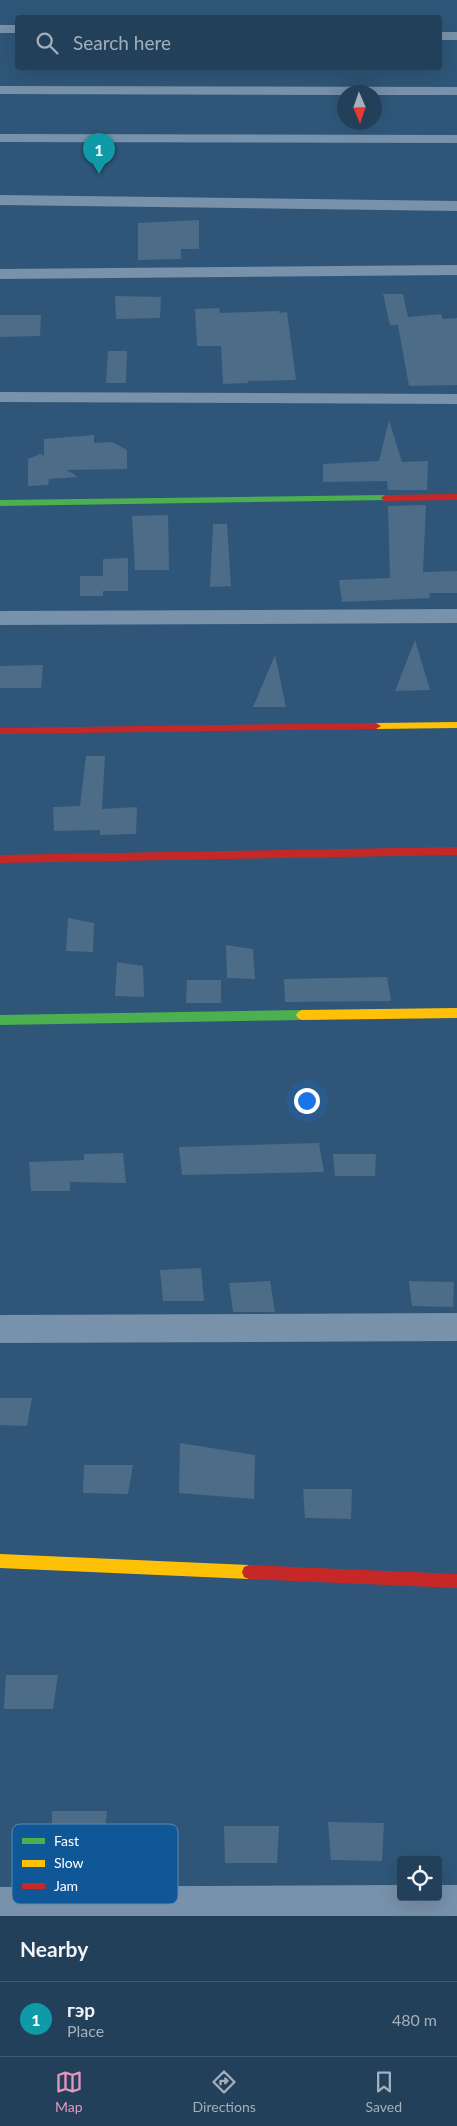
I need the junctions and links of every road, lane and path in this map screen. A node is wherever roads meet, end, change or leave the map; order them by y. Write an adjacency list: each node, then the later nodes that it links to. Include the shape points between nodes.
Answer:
1 (0, 29): 2 (street)
2 (15, 29)
3 (442, 36): 4 (street)
4 (457, 36)
5 (0, 90): 6 (street)
6 (457, 91)
7 (0, 138): 8 (street)
8 (457, 139)
9 (0, 200): 10 (street)
10 (457, 206)
11 (457, 270): 12 (street)
12 (0, 274)
13 (0, 397): 14 (street)
14 (457, 399)
15 (457, 498): 16 (street)
16 (0, 503)
17 (457, 616): 18 (street)
18 (0, 618)
19 (457, 726): 20 (street)
20 (0, 731)
21 (457, 851): 22 (street)
22 (0, 859)
23 (457, 1013): 24 (street)
24 (0, 1020)
25 (457, 1327): 26 (street)
26 (0, 1329)
27 (0, 1561): 28 (street)
28 (457, 1581)
29 (457, 1903): 30 (street)
30 (0, 1905)

